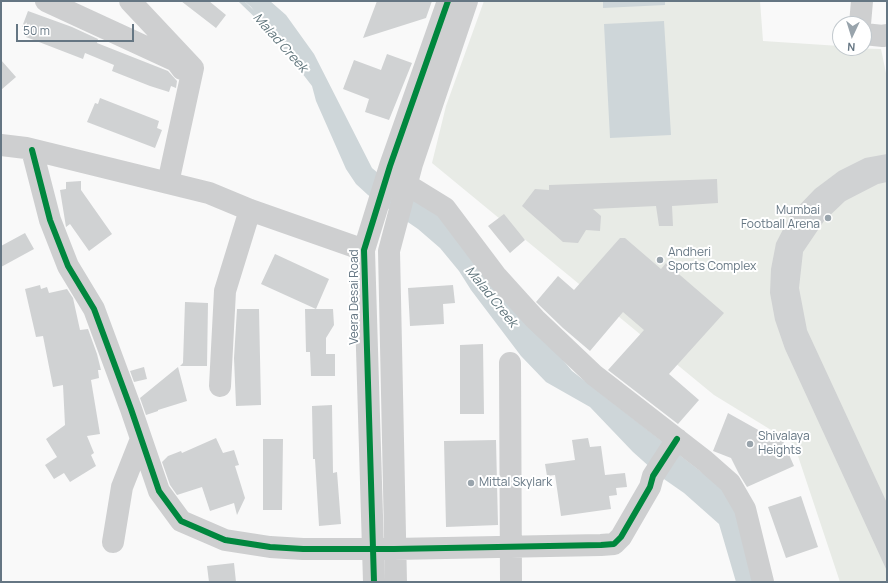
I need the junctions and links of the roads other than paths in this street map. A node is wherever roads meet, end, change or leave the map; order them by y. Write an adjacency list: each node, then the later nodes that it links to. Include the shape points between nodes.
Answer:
1 (46, 1): 9 (street, via 176,61)
2 (130, 1): 9 (street, via 193,68)
3 (448, 1): 15 (street, Veera Desai Road, via 390,166)
4 (467, 1): 13 (street)
5 (862, 1): 6 (street)
6 (861, 16)
7 (872, 35): 8 (street)
8 (887, 35)
9 (191, 78): 12 (street)
10 (1, 145): 11 (street)
11 (32, 150): 12 (street); 18 (street, via 50,220 68,266 94,309)
12 (168, 183): 14 (street, via 209,193)
13 (405, 189): 19 (street, via 445,208 535,319 594,375); 23 (street, via 388,251)
14 (250, 210): 15 (street); 17 (street, via 225,291)
15 (364, 250): 22 (street, Veera Desai Road)
16 (510, 363): 21 (street)
17 (220, 386)
18 (141, 439): 20 (street, via 122,487); 22 (street, via 159,492 181,521 225,540 247,544 302,549)
19 (678, 446): 21 (street, via 621,537 614,544); 27 (street, via 730,483 745,509)
20 (113, 542)
21 (511, 547): 23 (street); 26 (street)
22 (372, 549): 23 (street); 24 (street, Veera Desai Road)
23 (396, 549): 25 (street)
24 (374, 582)
25 (396, 582)
26 (511, 582)
27 (763, 582)

